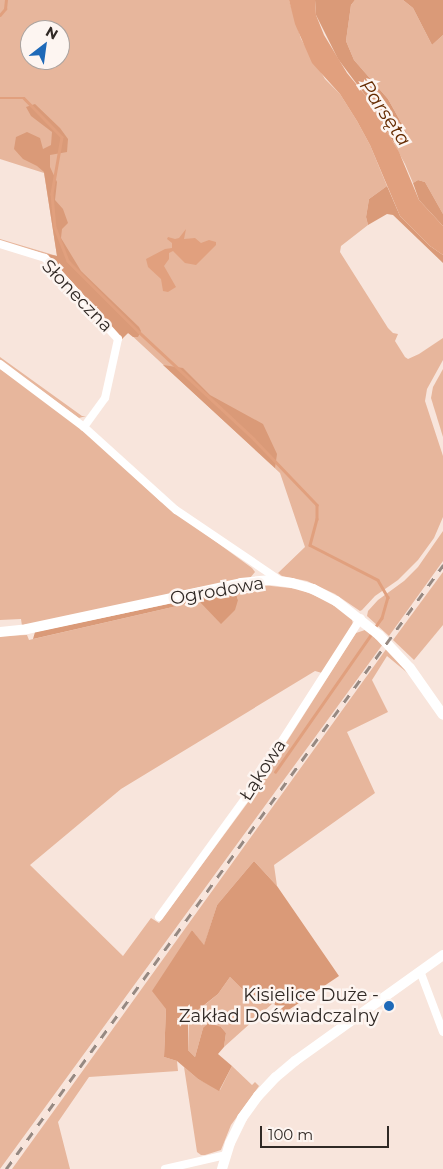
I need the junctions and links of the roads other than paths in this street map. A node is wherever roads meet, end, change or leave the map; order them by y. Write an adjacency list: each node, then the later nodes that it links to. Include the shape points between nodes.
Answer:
1 (0, 244): 3 (street, Słoneczna, via 45,258 118,339 105,398)
2 (0, 364): 3 (street)
3 (84, 427): 4 (street, via 176,510)
4 (281, 581): 5 (street, Ogrodowa, via 320,592); 6 (street, Ogrodowa, via 240,583)
5 (361, 618): 7 (street, Ogrodowa, via 404,660); 8 (street, Łąkowa, via 244,800)
6 (0, 632)
7 (443, 714)
8 (159, 917)
9 (443, 955): 10 (street)
10 (420, 971): 11 (street); 12 (street, via 276,1077 246,1112)
11 (443, 1032)
12 (226, 1155): 13 (street); 14 (street)
13 (165, 1169)
14 (222, 1169)

